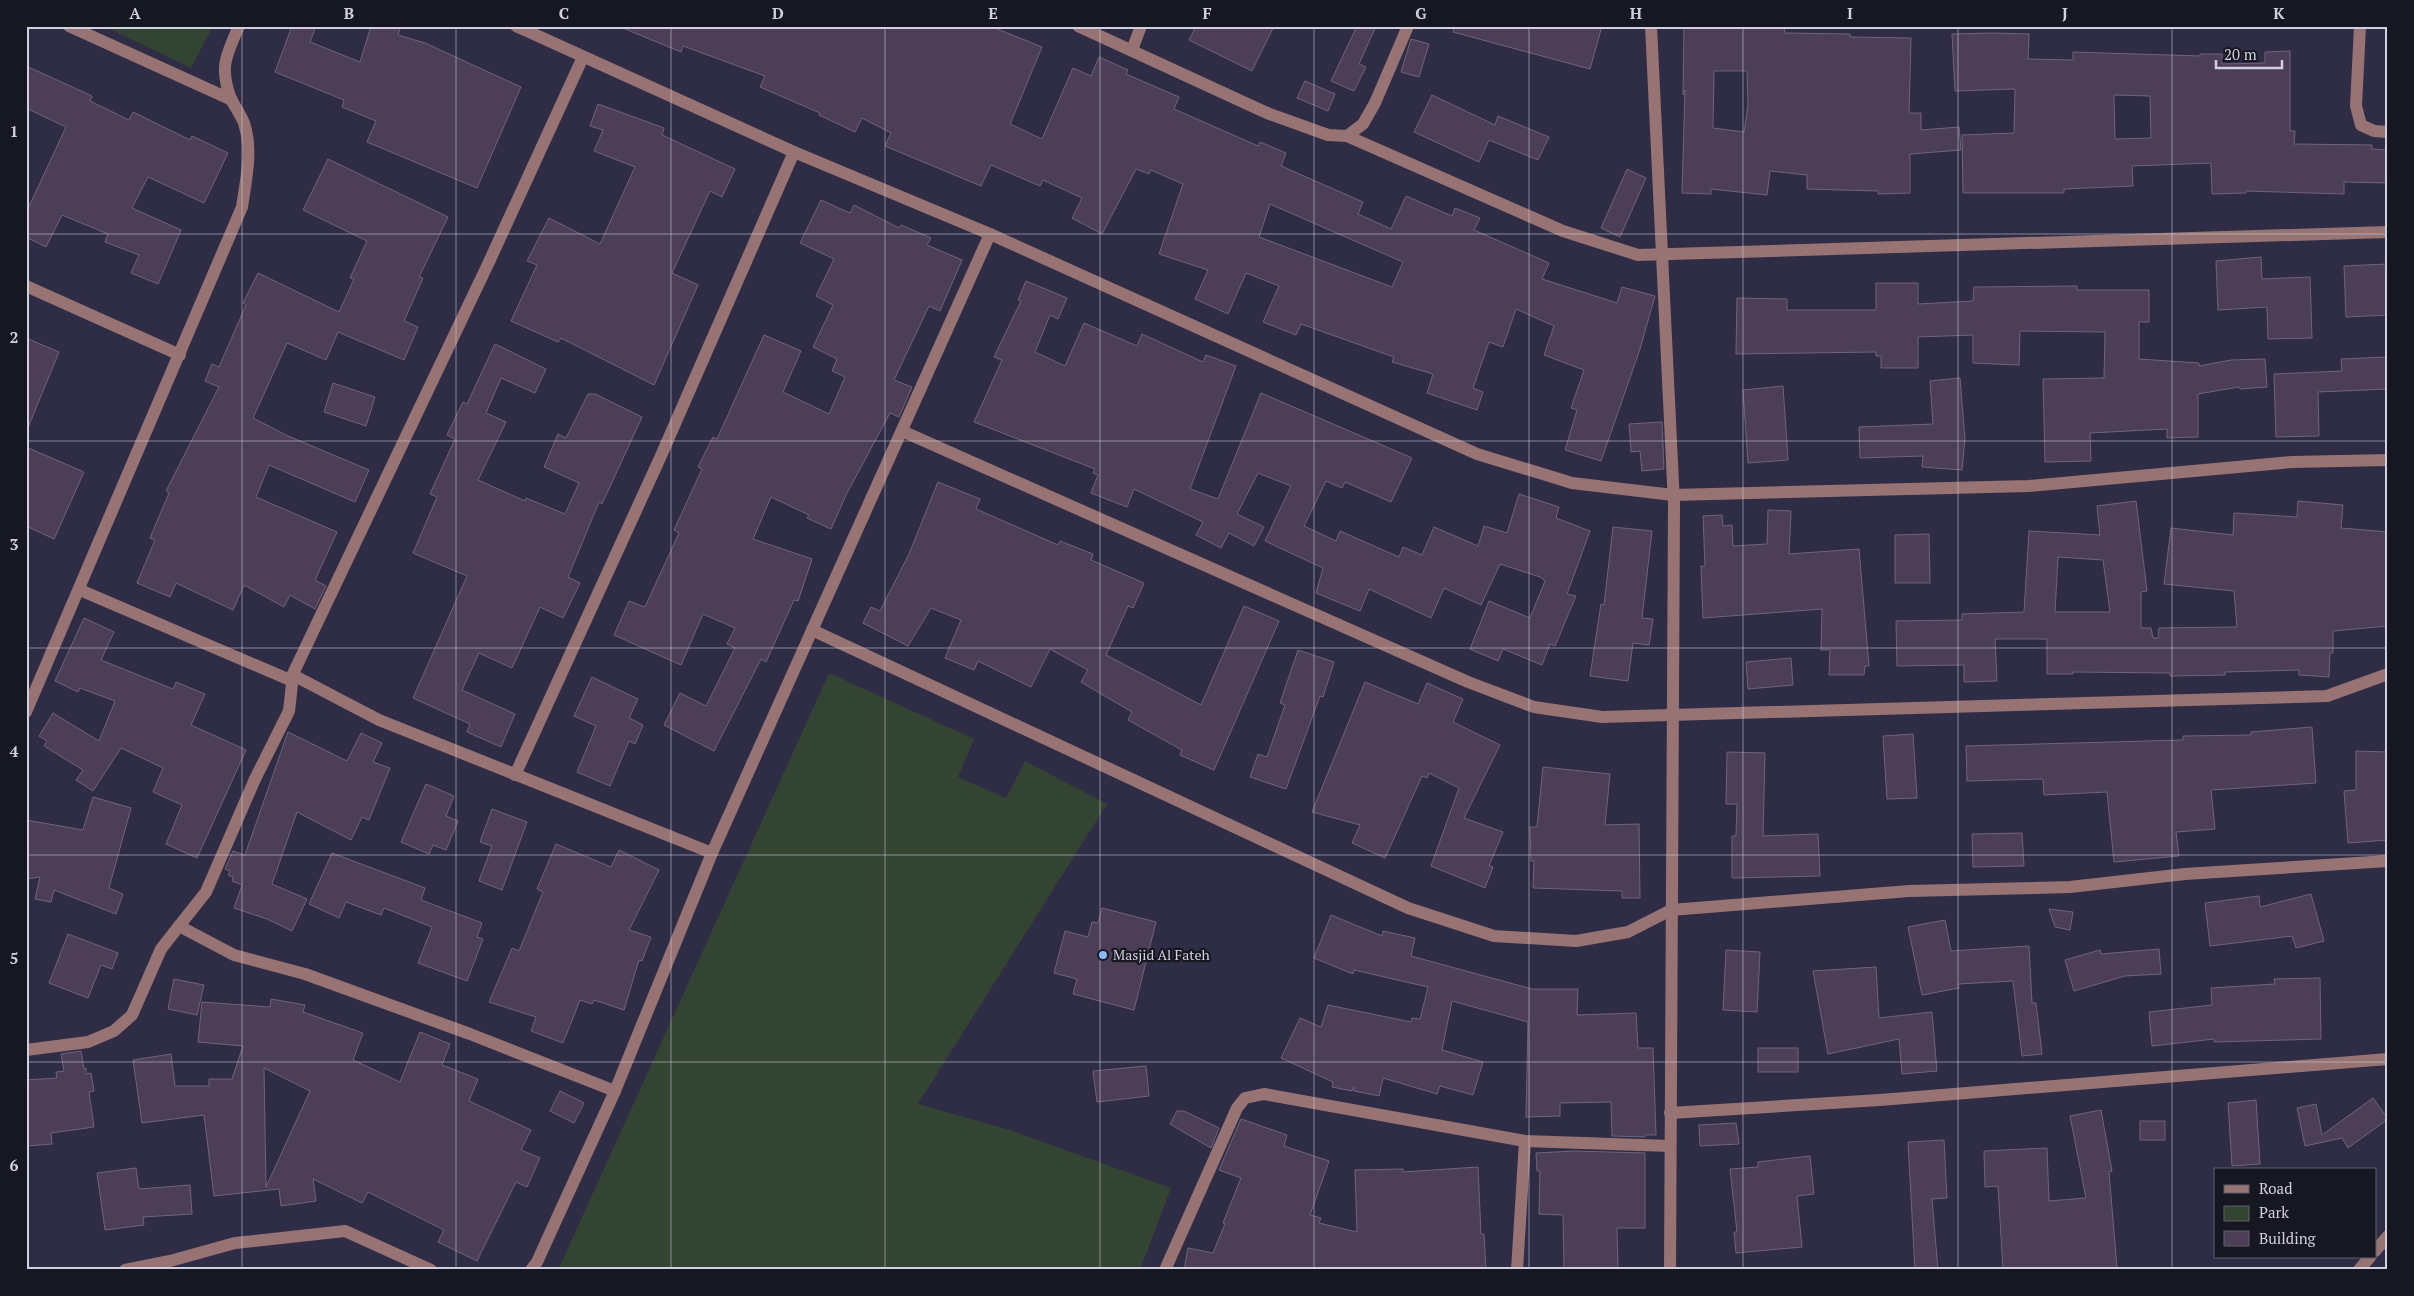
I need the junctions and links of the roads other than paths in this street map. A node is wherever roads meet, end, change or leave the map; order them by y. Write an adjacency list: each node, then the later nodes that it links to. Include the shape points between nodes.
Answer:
1 (69, 26): 11 (street)
2 (239, 26): 11 (street, via 224,60 223,72)
3 (516, 26): 10 (street)
4 (1078, 26): 9 (street)
5 (1141, 26): 9 (street)
6 (1408, 26): 13 (street, via 1375,103 1362,124)
7 (1651, 26): 17 (street)
8 (2360, 26): 12 (street, via 2356,106 2361,125 2374,132)
9 (1132, 50): 13 (street, via 1267,113 1328,135)
10 (583, 57): 14 (street); 26 (street)
11 (232, 100): 19 (street, via 244,124 248,161 242,207)
12 (2388, 132)
13 (1347, 136): 17 (street, via 1563,231 1638,255)
14 (794, 152): 16 (street); 29 (street, via 660,458)
15 (2388, 232): 17 (street)
16 (990, 234): 20 (street); 22 (street, via 1478,454 1572,483)
17 (1662, 254): 22 (street)
18 (26, 286): 19 (street)
19 (180, 355): 23 (street)
20 (902, 432): 24 (street); 28 (street, via 1468,682 1534,707 1602,716)
21 (2388, 460): 22 (street, via 2292,462 2029,486)
22 (1673, 495): 28 (street)
23 (80, 590): 26 (street); 27 (street)
24 (812, 630): 30 (street); 32 (street, via 1408,908 1494,936 1576,941 1628,932)
25 (2388, 674): 28 (street, via 2327,696)
26 (292, 678): 29 (street, via 379,720); 33 (street, via 290,711 254,779 206,892)
27 (26, 712)
28 (1672, 713): 32 (street)
29 (515, 775): 30 (street)
30 (712, 853): 36 (street)
31 (2388, 861): 32 (street, via 2184,874 2070,887 1909,891)
32 (1671, 910): 37 (street)
33 (179, 926): 34 (street, via 161,949 132,1015 114,1031 88,1042); 36 (street, via 234,955 305,974)
34 (26, 1050)
35 (2388, 1059): 37 (street, via 1880,1100)
36 (615, 1091): 45 (street)
37 (1670, 1113): 39 (street)
38 (1525, 1141): 39 (street); 46 (street, via 1264,1094 1246,1098 1237,1108); 47 (street)
39 (1670, 1146): 48 (street)
40 (2388, 1236): 41 (street)
41 (2376, 1249)
42 (2369, 1258): 49 (street)
43 (124, 1270): 44 (street, via 235,1243 345,1231)
44 (431, 1270)
45 (531, 1270)
46 (1165, 1270)
47 (1518, 1270)
48 (1670, 1270)
49 (2359, 1270)

